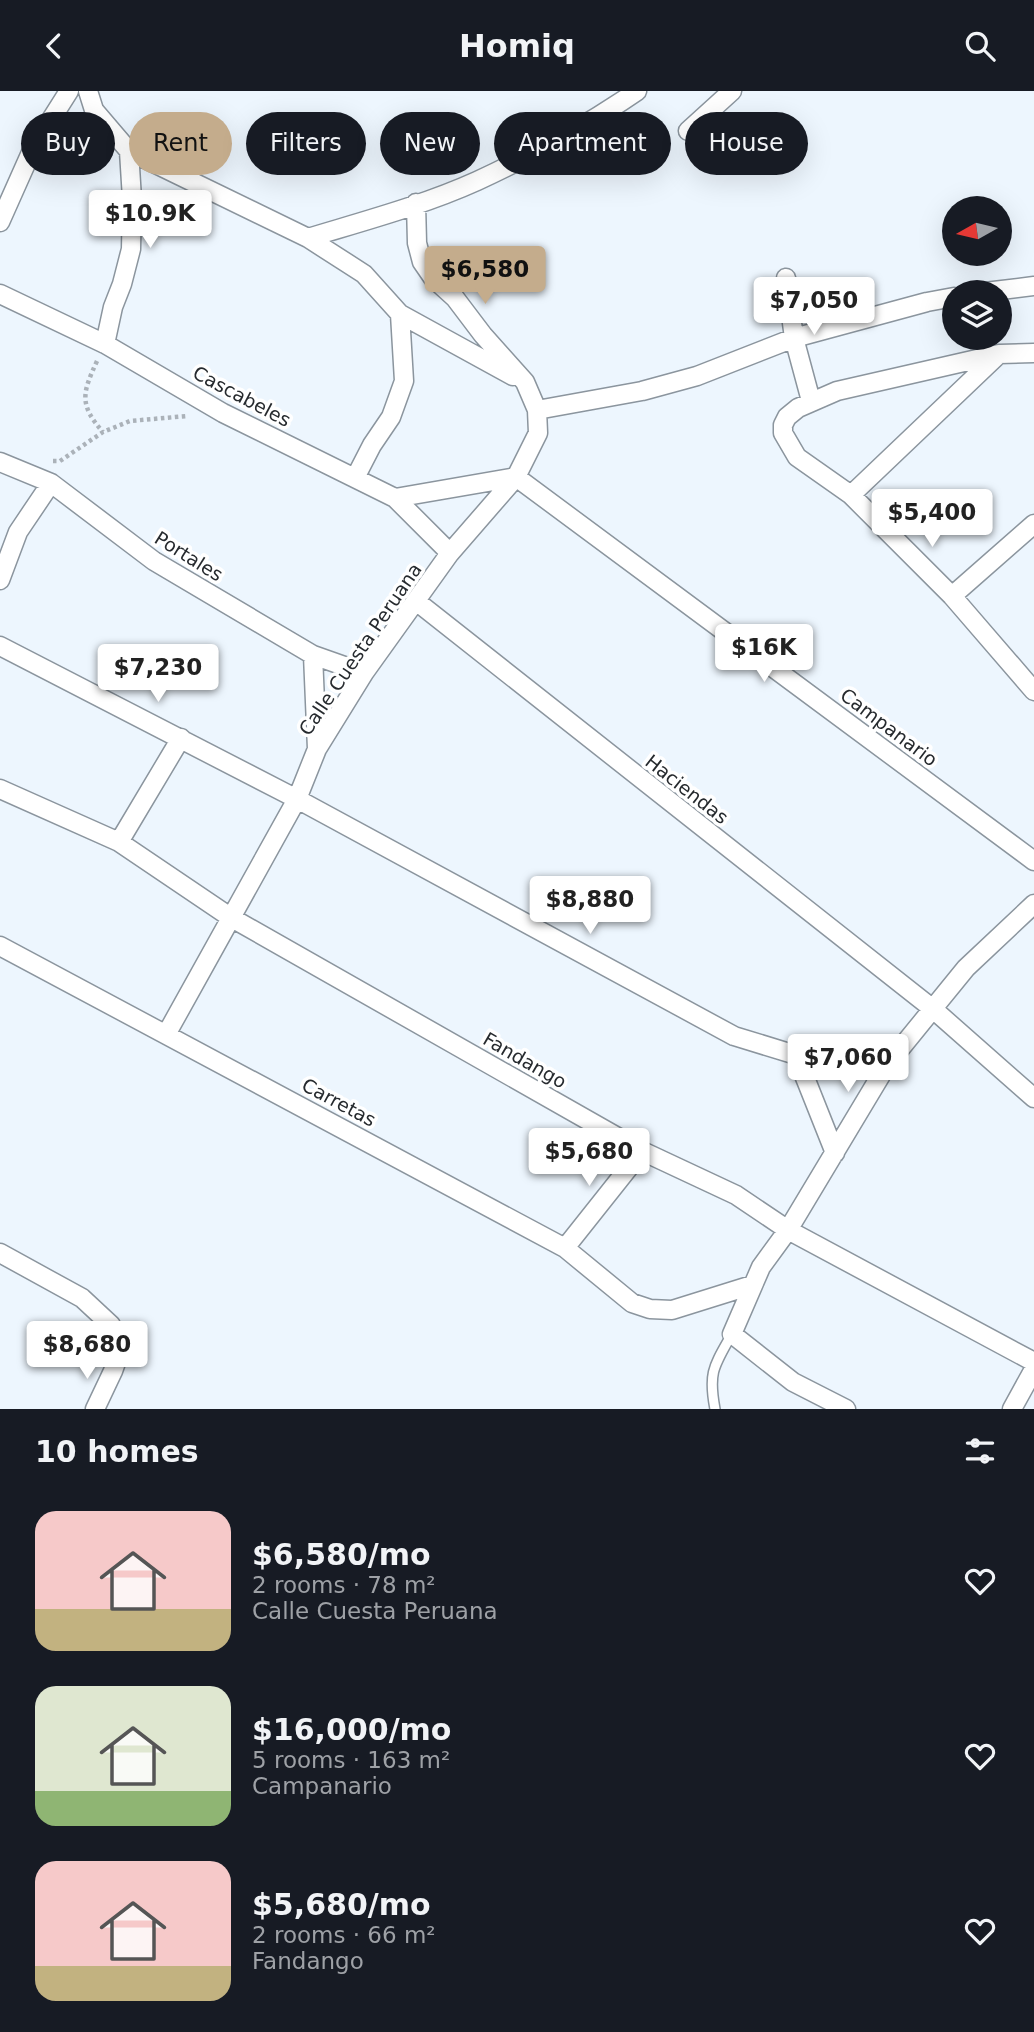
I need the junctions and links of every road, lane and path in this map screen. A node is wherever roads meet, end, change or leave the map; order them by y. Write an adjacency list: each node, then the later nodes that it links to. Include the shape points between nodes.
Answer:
1 (69, 91): 10 (street, via 33,148)
2 (88, 91): 6 (street, via 94,110)
3 (637, 91): 9 (street, via 565,137 475,182)
4 (732, 91): 5 (street)
5 (709, 112)
6 (129, 151)
7 (131, 175): 19 (street, via 131,249)
8 (178, 175): 11 (street)
9 (416, 203): 11 (street); 22 (street, via 422,262)
10 (0, 222)
11 (308, 238): 17 (street, via 364,274)
12 (786, 278): 18 (street)
13 (1034, 286): 14 (street)
14 (1012, 289)
15 (0, 294): 19 (street, Cascabeles)
16 (942, 299): 18 (street)
17 (400, 314): 22 (street); 30 (street, via 404,381 391,417)
18 (794, 338): 23 (street); 24 (street, via 697,376)
19 (105, 344): 25 (street, Cascabeles); 26 (path, via 84,388 92,421)
20 (1034, 353): 21 (street)
21 (999, 354): 23 (street); 32 (street)
22 (524, 382): 24 (street)
23 (811, 401): 32 (street, via 787,417 783,433 797,457)
24 (537, 411): 29 (street, Calle Cuesta Peruana, via 538,433)
25 (223, 412): 26 (path, via 130,421); 30 (street, Cascabeles)
26 (103, 432): 28 (path, via 60,461)
27 (0, 462): 31 (street, Portales)
28 (42, 462)
29 (516, 477): 33 (street); 35 (street, Calle Cuesta Peruana); 48 (street, Campanario)
30 (355, 478): 33 (street, Cascabeles)
31 (51, 484): 36 (street, via 18,532); 40 (street, Portales, via 154,561)
32 (851, 495): 37 (street)
33 (395, 498): 35 (street, Cascabeles)
34 (1034, 524): 37 (street)
35 (450, 553): 38 (street, Calle Cuesta Peruana)
36 (0, 580)
37 (952, 596): 42 (street)
38 (416, 601): 41 (street, Calle Cuesta Peruana); 52 (street, Haciendas)
39 (0, 646): 43 (street)
40 (313, 656): 41 (street, Portales); 44 (street)
41 (364, 673): 44 (street, Calle Cuesta Peruana)
42 (1034, 691)
43 (181, 738): 46 (street); 47 (street)
44 (317, 749): 46 (street, Calle Cuesta Peruana)
45 (0, 789): 47 (street, Fandango)
46 (297, 799): 50 (street, Calle Cuesta Peruana); 54 (street, via 734,1036)
47 (119, 842): 50 (street, Fandango)
48 (1034, 861)
49 (1034, 904): 52 (street, via 966,968)
50 (230, 916): 53 (street, Calle Cuesta Peruana); 57 (street, Fandango)
51 (0, 946): 53 (street, Carretas)
52 (933, 1009): 55 (street); 56 (street, Haciendas)
53 (167, 1033): 60 (street, Carretas)
54 (796, 1055): 55 (street); 58 (street)
55 (887, 1065): 58 (street)
56 (1034, 1098)
57 (642, 1151): 59 (street, Fandango, via 736,1195); 60 (street)
58 (835, 1153): 59 (street)
59 (788, 1230): 62 (street); 64 (street, Fandango)
60 (565, 1248): 62 (street, Carretas, via 632,1303 650,1309 672,1310)
61 (0, 1253): 66 (street, via 82,1298 111,1325 119,1354)
62 (752, 1285): 63 (street)
63 (732, 1334): 67 (lane, via 712,1370); 68 (street, via 793,1382)
64 (1034, 1361)
65 (1034, 1370): 69 (street)
66 (95, 1409)
67 (715, 1409)
68 (846, 1409)
69 (1012, 1409)

